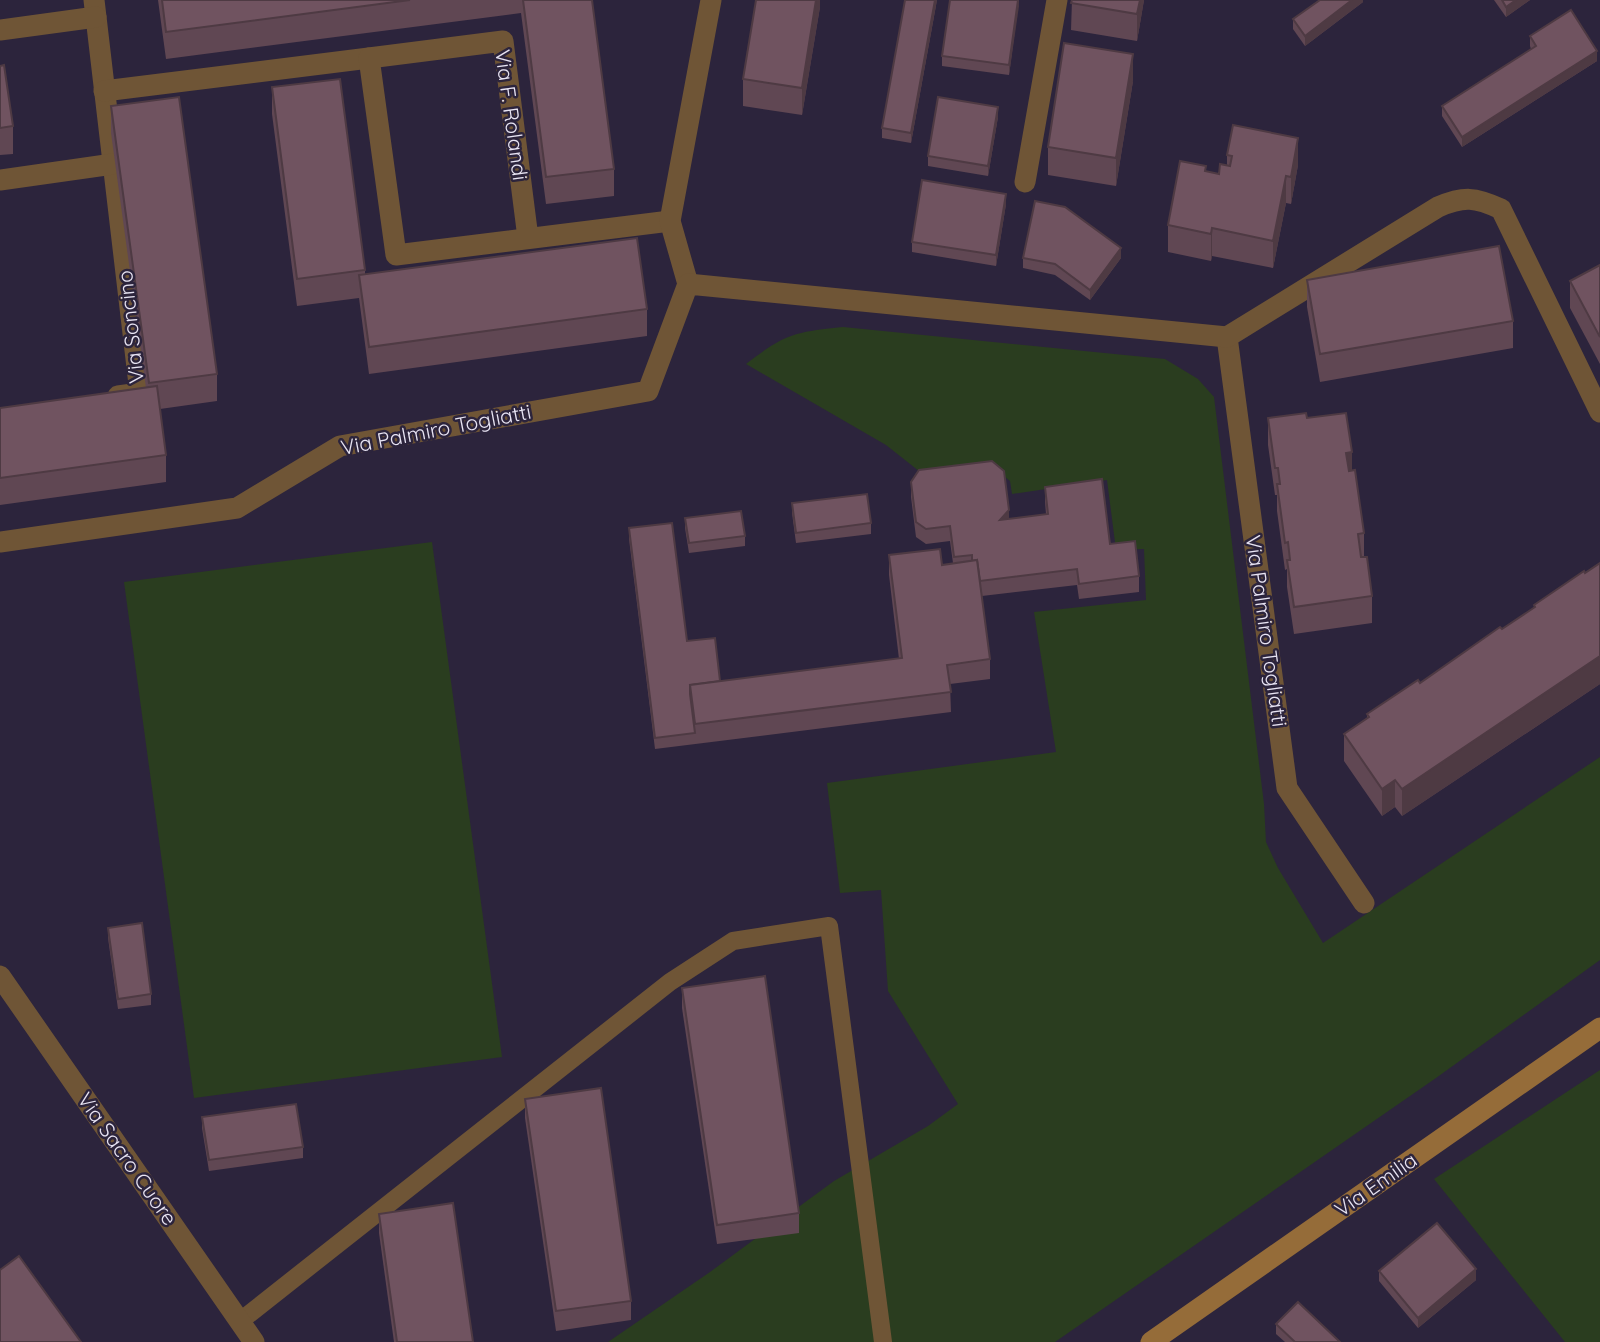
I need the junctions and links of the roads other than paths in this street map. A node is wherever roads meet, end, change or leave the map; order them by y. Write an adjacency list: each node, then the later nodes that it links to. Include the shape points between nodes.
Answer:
1 (711, 0): 10 (street)
2 (1057, 0): 9 (street)
3 (95, 8): 4 (street); 6 (street, Via Soncino)
4 (0, 30)
5 (369, 58): 6 (street, Via F. Rolandi); 11 (street, via 396,255); 11 (street, Via F. Rolandi, via 503,41)
6 (104, 91): 7 (street, Via Soncino)
7 (113, 164): 8 (street); 14 (street, Via Soncino, via 140,393)
8 (0, 180)
9 (1025, 182)
10 (670, 221): 11 (street); 12 (street)
11 (528, 238)
12 (688, 284): 13 (street); 16 (street, Via Palmiro Togliatti, via 648,391 340,446 237,508)
13 (1227, 337): 15 (street, via 1437,207 1458,198 1481,200 1501,209); 17 (street, Via Palmiro Togliatti, via 1287,788)
14 (102, 398)
15 (1600, 412)
16 (0, 542)
17 (1364, 903)
18 (0, 976): 20 (street, Via Sacro Cuore)
19 (1600, 1028): 23 (street, Via Emilia)
20 (239, 1322): 21 (street, Via Sacro Cuore); 22 (lane, via 670,982 733,941 829,926)
21 (254, 1342)
22 (883, 1342)
23 (1151, 1342)

